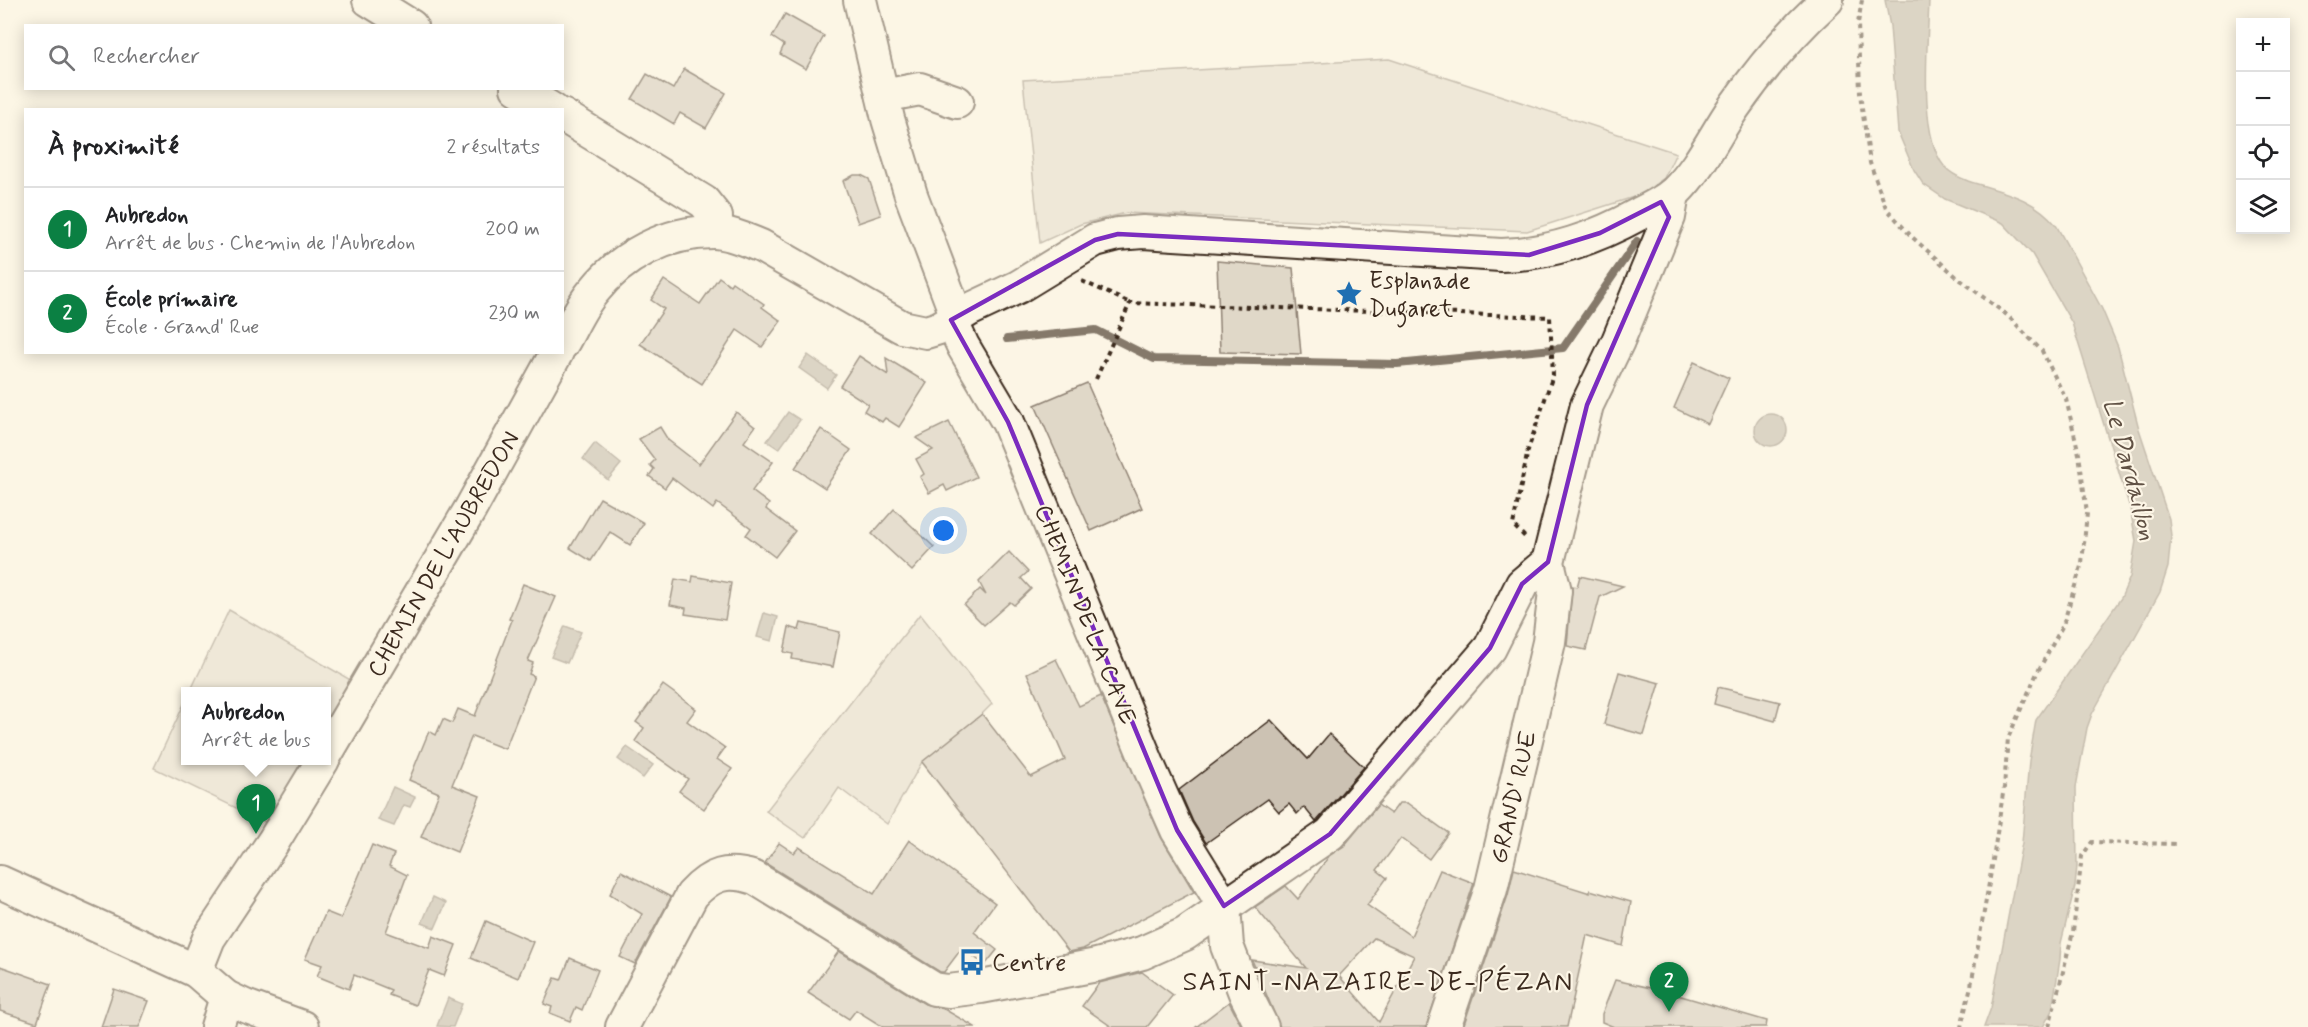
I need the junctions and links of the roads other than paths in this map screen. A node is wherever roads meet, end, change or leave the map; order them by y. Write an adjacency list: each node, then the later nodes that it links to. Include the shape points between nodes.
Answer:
1 (369, 0): 4 (street)
2 (860, 0): 6 (street, CHEMIN DE LA CAVE)
3 (1827, 0): 10 (street, via 1761,71)
4 (408, 24)
5 (520, 90): 8 (street)
6 (882, 96): 7 (street, via 920,89); 12 (street, CHEMIN DE LA CAVE)
7 (957, 102)
8 (549, 108)
9 (564, 117): 11 (street, via 704,202 716,217)
10 (1668, 204): 12 (street, via 1578,242 1529,255 1143,232 1118,234 1095,240 1018,287); 15 (street, via 1618,341 1587,405)
11 (715, 232): 12 (street, via 761,246 902,327 926,332); 13 (street, via 660,241 636,254 611,272 592,293)
12 (954, 319): 19 (street, CHEMIN DE LA CAVE, via 963,346 1008,422 1177,830)
13 (564, 341)
14 (556, 354): 16 (street, CHEMIN DE L'AUBREDON)
15 (1548, 562): 19 (street, via 1522,584 1490,648 1330,834); 26 (street, GRAND' RUE, via 1555,591 1546,654 1491,889)
16 (331, 747)
17 (320, 765): 20 (street, via 210,938)
18 (0, 882): 20 (street)
19 (1224, 906): 24 (street, via 1185,934 1142,953 1097,965 948,991 934,989 755,878 738,872 721,874 703,883 692,895); 25 (street, via 1227,946)
20 (196, 971): 21 (street)
21 (226, 997): 22 (street); 23 (street)
22 (217, 1027)
23 (302, 1027)
24 (622, 1027)
25 (1262, 1027)
26 (1444, 1027)

